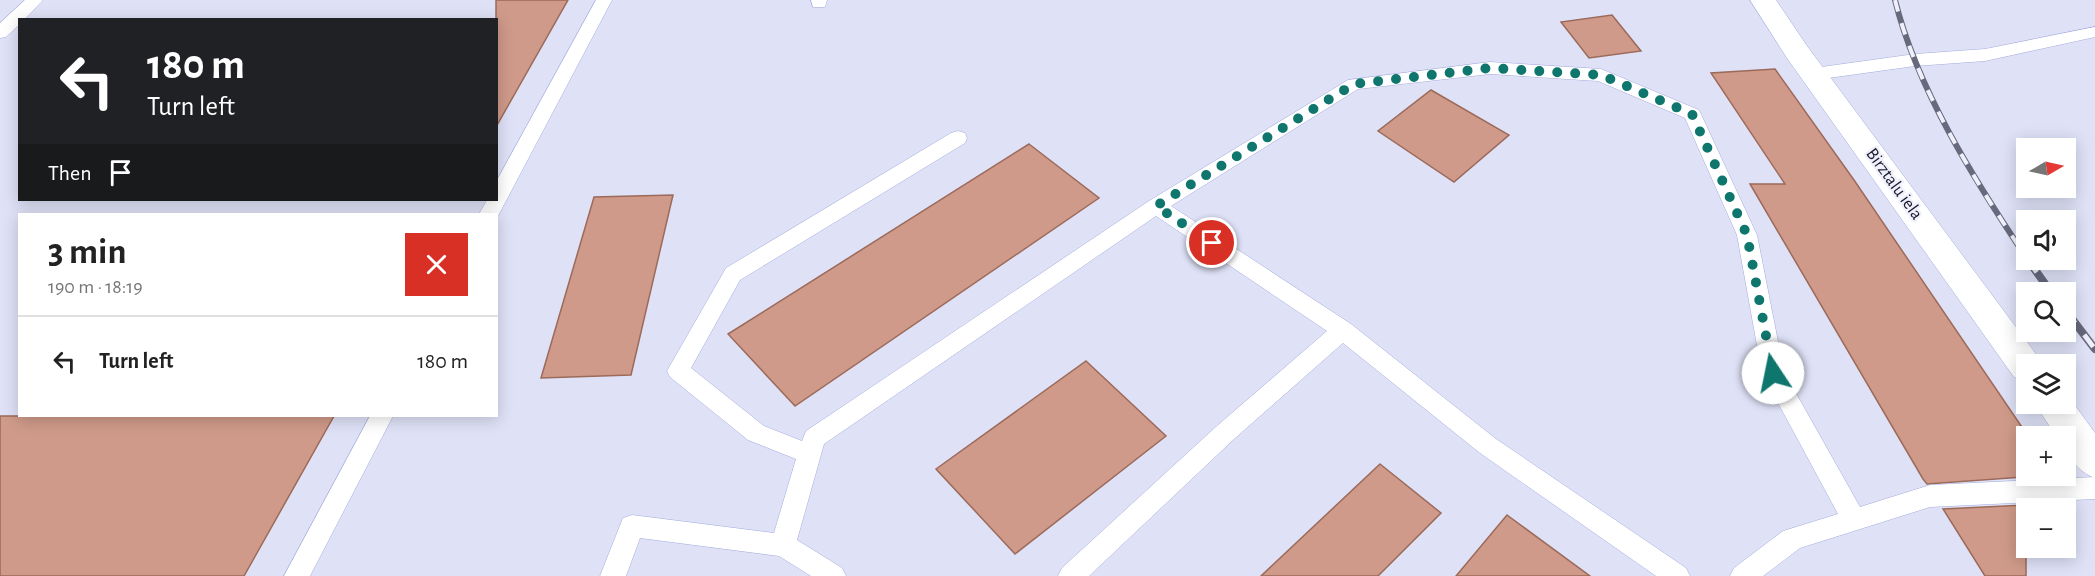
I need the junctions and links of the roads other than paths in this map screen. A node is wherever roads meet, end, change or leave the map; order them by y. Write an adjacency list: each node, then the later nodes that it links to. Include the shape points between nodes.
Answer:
1 (35, 0): 5 (lane)
2 (604, 0): 8 (lane)
3 (1763, 0): 6 (street, Birztalu iela)
4 (2095, 32): 6 (lane, via 1985,55)
5 (0, 33)
6 (1814, 74): 11 (street, Birztalu iela)
7 (958, 138): 14 (lane, via 733,274 678,372 756,433)
8 (498, 197)
9 (1156, 206): 10 (lane); 14 (lane, via 814,438); 17 (lane, via 1354,84 1490,68 1601,75 1692,114 1747,235 1773,373)
10 (1343, 330): 22 (lane); 23 (lane, via 1488,446)
11 (2016, 354)
12 (2060, 414): 15 (street)
13 (381, 417): 19 (lane)
14 (810, 454): 18 (lane)
15 (2095, 462)
16 (2095, 488): 17 (lane, via 1930,496)
17 (1854, 520): 24 (lane, via 1792,539)
18 (783, 545): 20 (lane, via 632,526); 21 (lane)
19 (297, 576)
20 (613, 576)
21 (833, 576)
22 (1071, 576)
23 (1677, 576)
24 (1743, 576)

